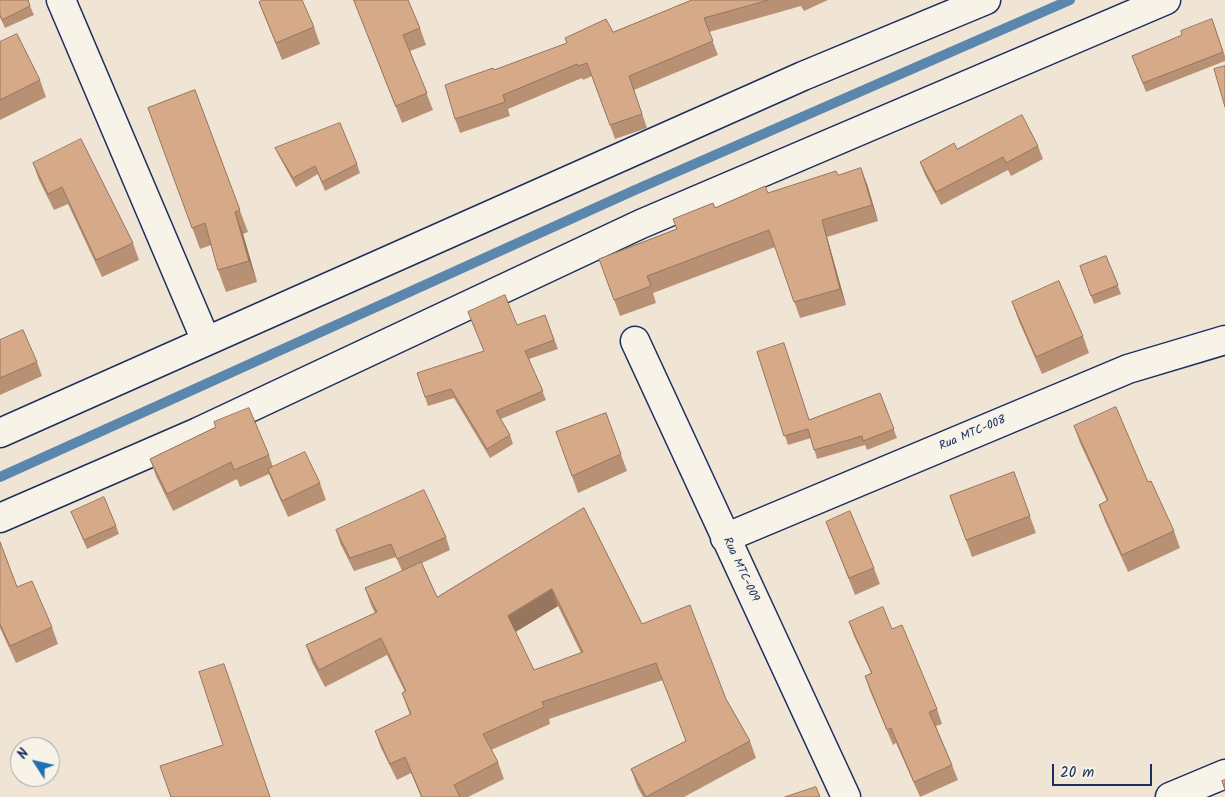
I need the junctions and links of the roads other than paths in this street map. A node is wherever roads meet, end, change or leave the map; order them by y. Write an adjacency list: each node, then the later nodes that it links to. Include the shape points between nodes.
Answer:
1 (61, 0): 5 (street)
2 (986, 0): 5 (street, via 803,76)
3 (1166, 0): 8 (street, via 641,224 198,432)
4 (1225, 340): 9 (street, Rua MTC-008, via 1128,369)
5 (206, 341): 7 (street)
6 (635, 341): 9 (street, Rua MTC-009)
7 (0, 433)
8 (0, 518)
9 (725, 538): 11 (street, Rua MTC-009)
10 (1225, 774): 12 (street)
11 (846, 797)
12 (1170, 797)

